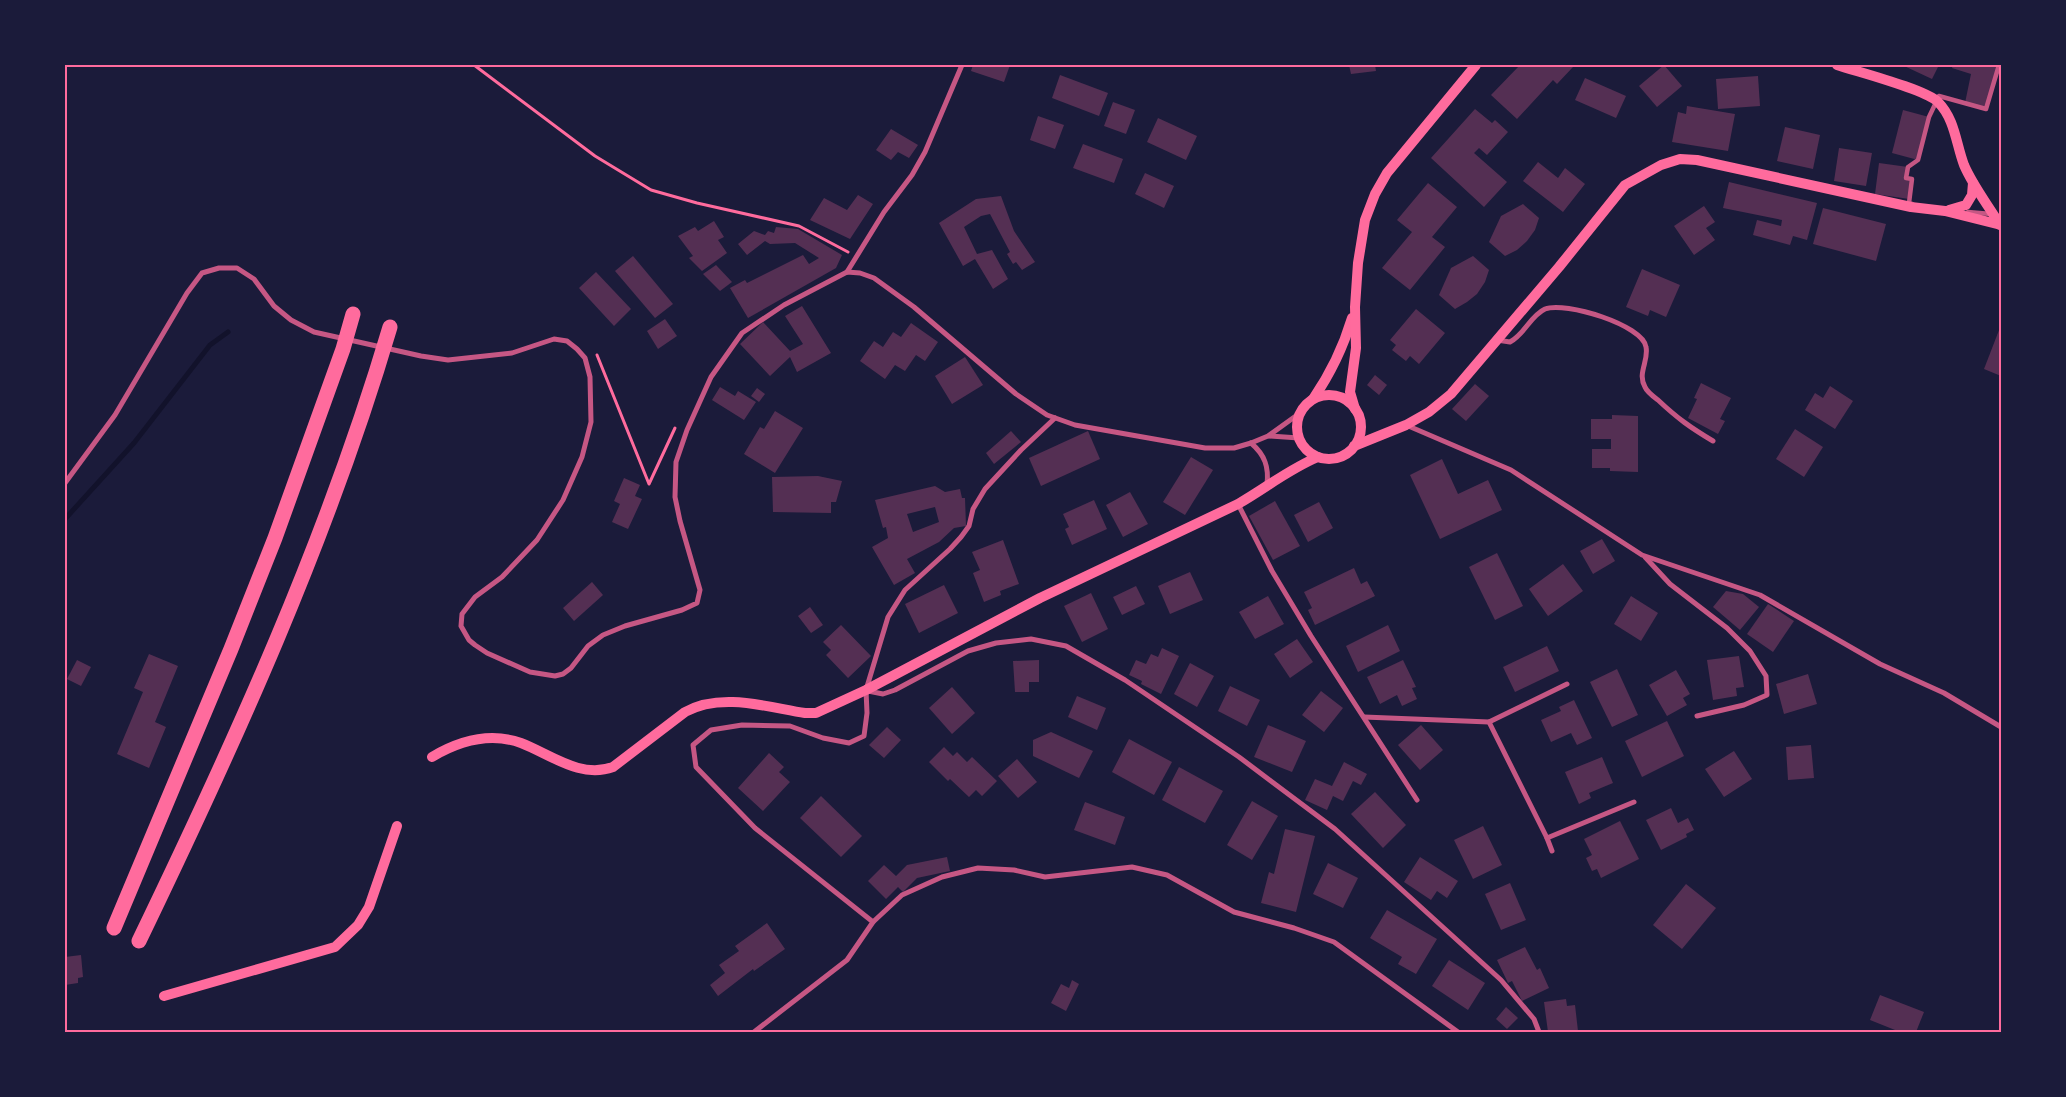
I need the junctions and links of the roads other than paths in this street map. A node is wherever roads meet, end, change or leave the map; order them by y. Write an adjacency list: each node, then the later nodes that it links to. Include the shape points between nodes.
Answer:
1 (962, 65): 9 (street, via 925,152)
2 (1476, 65): 10 (main road, via 1387,173 1375,194 1365,220)
3 (1837, 65): 5 (main road, via 1916,90)
4 (1999, 65): 5 (street, via 1986,109 1939,96)
5 (1937, 101): 6 (main road, via 1948,114); 7 (street, via 1918,160 1908,167 1906,178 1912,179 1909,203)
6 (1973, 184): 7 (main road, via 1972,195 1966,204); 8 (main road)
7 (1945, 211): 8 (main road); 13 (main road, via 1911,207 1728,166 1680,159 1661,165 1625,185)
8 (1999, 221)
9 (847, 272): 17 (street, via 874,278 914,307 1016,394); 26 (street, via 784,305 742,333 711,376 676,462 675,497 700,590 697,603 603,635 588,646 563,674 545,676 530,672 487,653 469,640 460,620 475,598 538,540 563,500 582,457 590,422 590,377 585,358 567,341 554,339 512,353 448,360 421,356 314,332 274,306 254,279 237,268 211,270 202,273 187,293 115,415)
10 (1355, 307): 14 (main road, via 1344,345); 15 (main road, via 1356,348 1350,392)
11 (353, 314): 43 (highway, via 275,538)
12 (390, 327): 44 (highway, via 322,529 270,657 208,799)
13 (1497, 340): 18 (main road, via 1451,394); 20 (street, via 1510,342 1518,338 1536,314 1553,307 1605,317 1642,336 1646,346 1642,370 1645,388 1681,422)
14 (1312, 400): 15 (main road, via 1323,395 1336,396 1344,398); 16 (main road)
15 (1356, 409): 23 (main road, via 1361,431)
16 (1300, 412): 19 (street); 21 (main road, via 1297,423)
17 (1054, 418): 22 (street, via 1117,434 1205,448 1234,448); 31 (street, via 986,489 973,509 969,526 956,543 905,590 888,617)
18 (1406, 425): 23 (main road); 29 (street, via 1511,470)
19 (1268, 436): 21 (street); 22 (street)
20 (1713, 441)
21 (1301, 442): 24 (main road); 25 (main road, via 1300,459)
22 (1251, 444): 27 (street, via 1266,461)
23 (1354, 446): 24 (main road, via 1341,456)
24 (1318, 457): 25 (main road)
25 (1295, 467): 27 (main road)
26 (65, 483)
27 (1266, 488): 28 (main road)
28 (1238, 504): 31 (main road, via 1040,598); 33 (street, via 1272,571)
29 (1642, 555): 32 (street, via 1670,584 1727,628 1750,651 1766,676 1767,695 1744,705); 35 (street, via 1760,595 1880,664 1944,693)
30 (1567, 684): 34 (street)
31 (866, 690): 36 (main road, via 816,713 724,701 695,706 604,770 570,766 520,742 486,738 454,744); 42 (street, via 864,736 849,742 823,738 790,726 742,724 711,730 693,745 696,767 755,828); 48 (street, via 882,694 894,690 968,651 996,643 1031,640 1066,646 1125,680 1232,752 1335,829 1501,980 1534,1019)
32 (1697, 716)
33 (1364, 717): 34 (street); 37 (street)
34 (1489, 722): 40 (street)
35 (2001, 727)
36 (432, 757)
37 (1417, 800)
38 (1634, 802): 40 (street)
39 (398, 826): 45 (main road, via 370,907 358,926 335,947)
40 (1547, 838): 41 (street)
41 (1552, 851)
42 (873, 922): 46 (street, via 847,960); 47 (street, via 902,895 942,877 978,868 1014,870 1045,877 1132,867 1167,875 1234,912 1334,942)
43 (114, 928)
44 (139, 941)
45 (164, 996)
46 (754, 1032)
47 (1458, 1032)
48 (1539, 1032)

